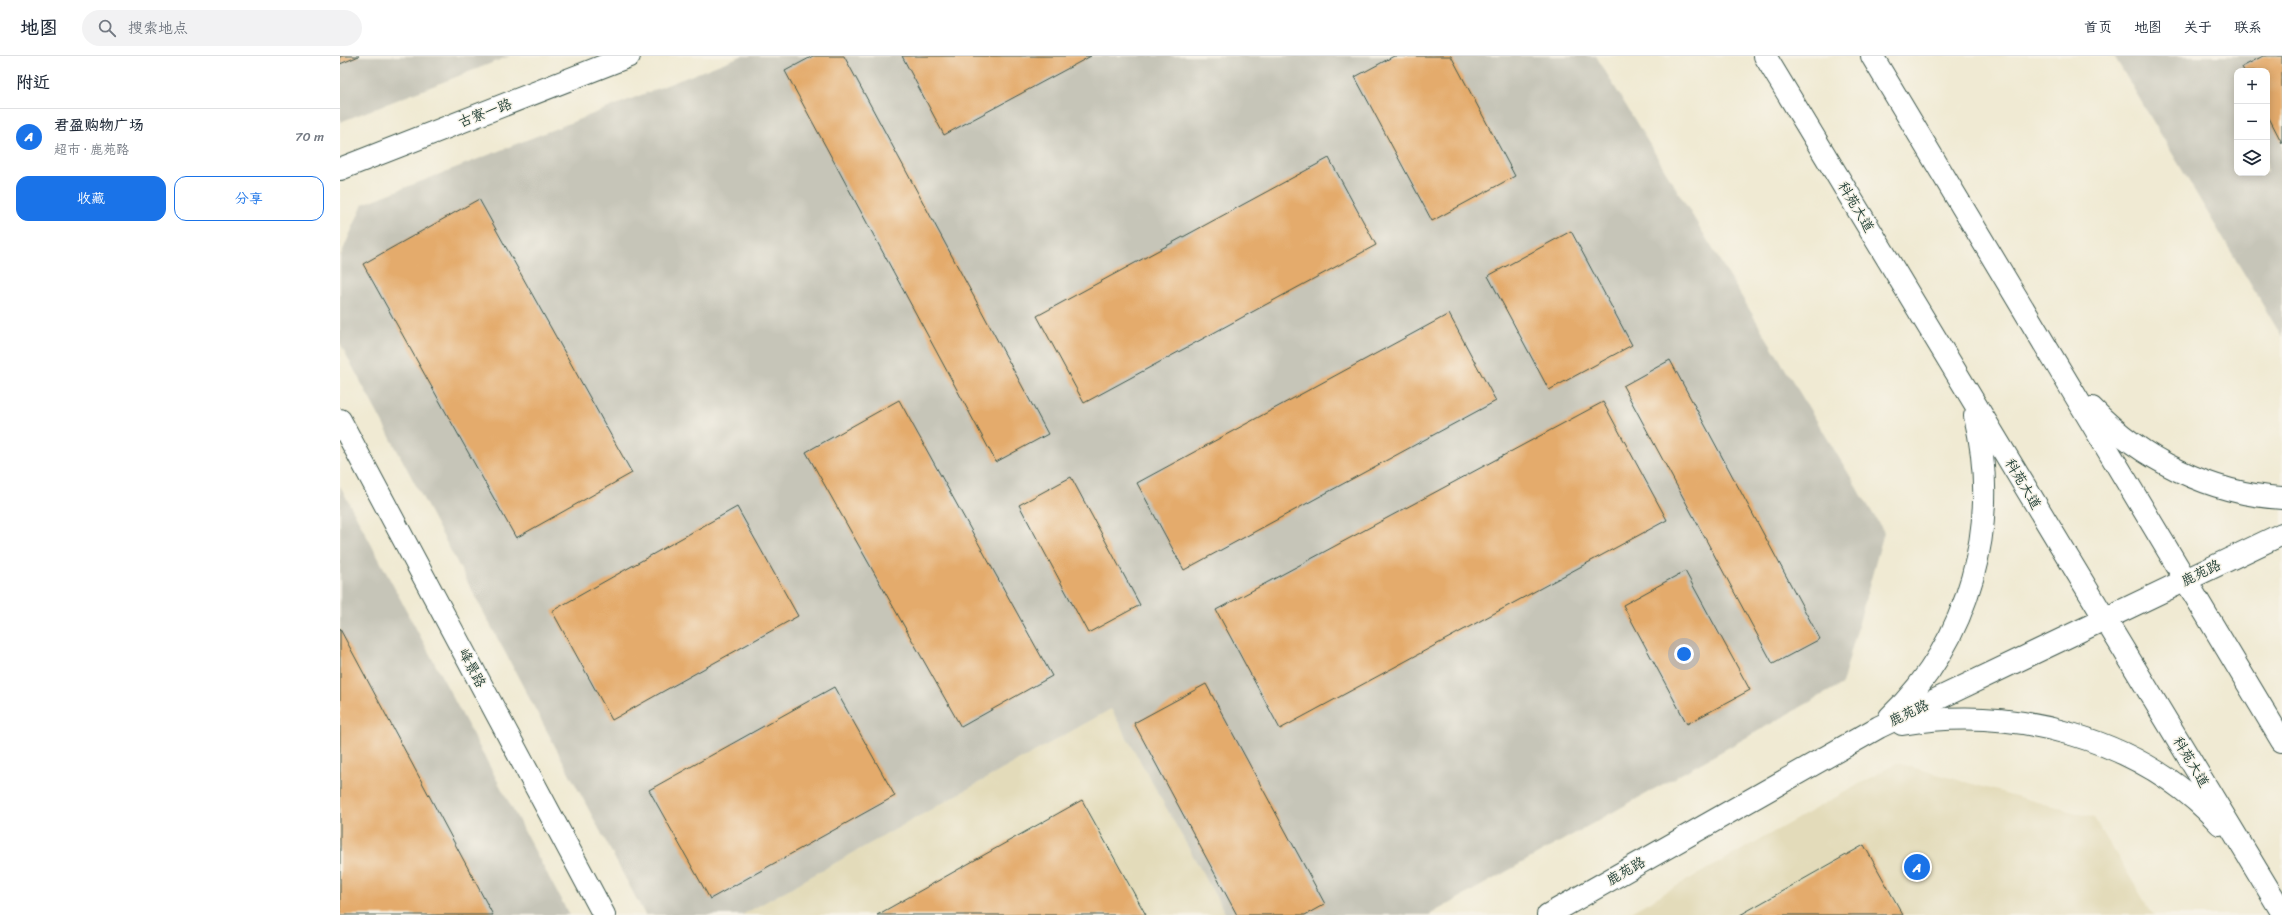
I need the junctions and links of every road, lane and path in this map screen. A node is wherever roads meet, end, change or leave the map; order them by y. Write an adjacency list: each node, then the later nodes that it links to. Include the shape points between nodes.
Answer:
1 (630, 56): 4 (street, 古寮一路)
2 (1765, 56): 6 (street, 科苑大道)
3 (1872, 56): 5 (street)
4 (340, 169)
5 (2058, 366): 8 (street, via 2080,395 2106,422 2135,445 2166,464 2200,480 2235,491); 10 (street)
6 (1972, 400): 11 (street, 科苑大道); 12 (street, via 1980,434 1984,469 1981,540 1974,574 1947,642 1928,673 1905,702)
7 (340, 420): 16 (street, 峰景路)
8 (2282, 498)
9 (2282, 534): 10 (street, 鹿苑路)
10 (2186, 580): 11 (street, 鹿苑路); 13 (street)
11 (2105, 620): 12 (street, 鹿苑路); 14 (street, 科苑大道)
12 (1879, 727): 14 (street, via 1960,718 1993,719 2040,726 2080,736 2159,774 2217,821); 17 (street, 鹿苑路)
13 (2282, 741)
14 (2245, 851): 15 (street, 科苑大道)
15 (2282, 912)
16 (604, 915)
17 (1548, 915)

